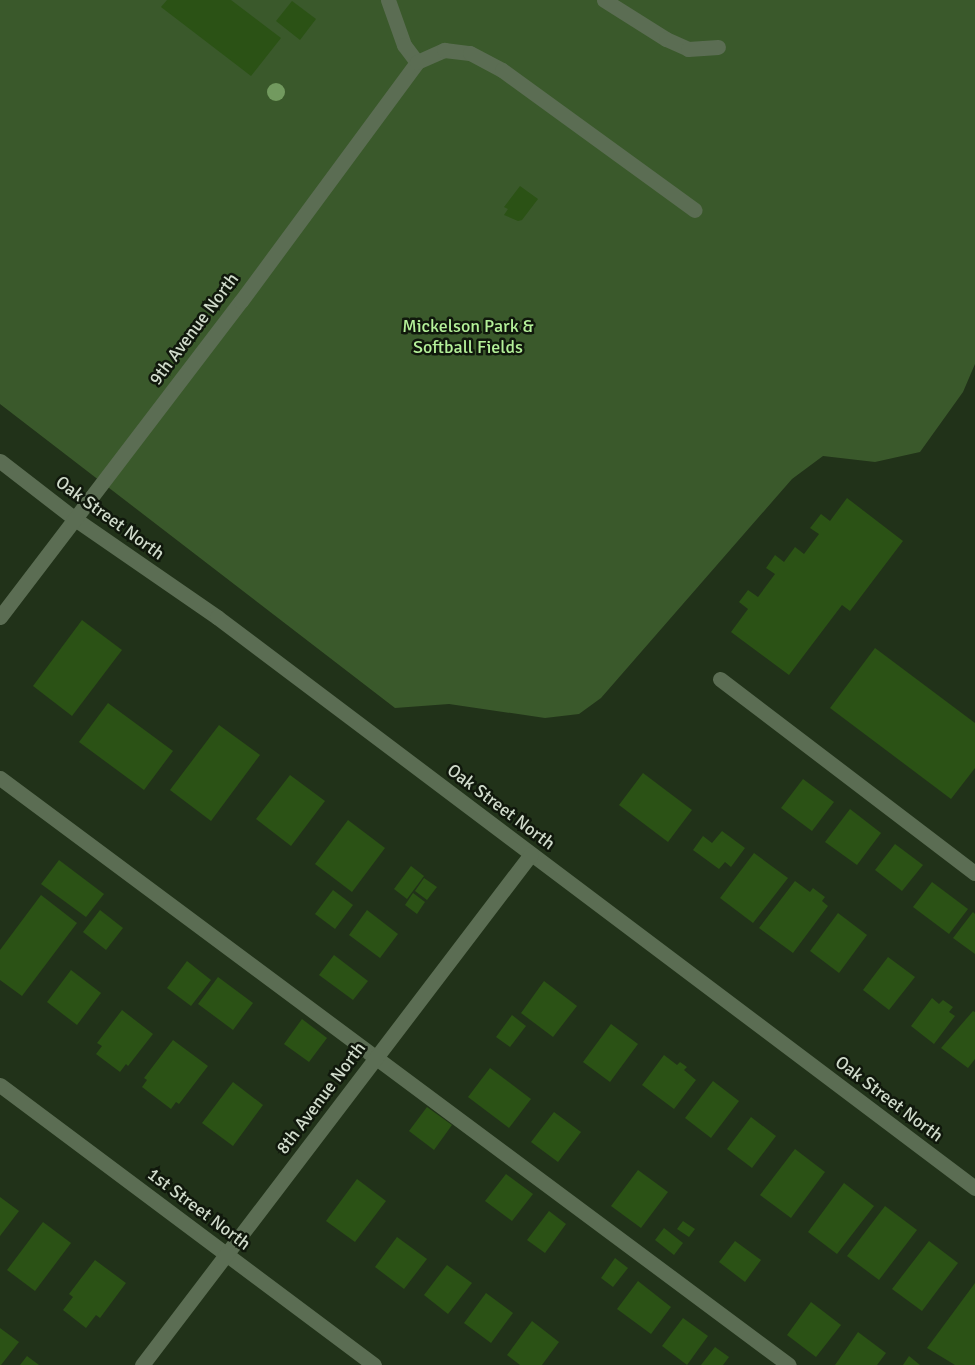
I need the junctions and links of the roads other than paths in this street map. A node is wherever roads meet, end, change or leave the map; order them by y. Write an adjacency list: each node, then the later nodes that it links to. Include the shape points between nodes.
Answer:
1 (388, 0): 4 (street, via 404,45)
2 (604, 0): 3 (street, via 688,49)
3 (718, 47)
4 (417, 62): 5 (street, via 444,50 470,53 502,70); 7 (street, 9th Avenue North)
5 (695, 210)
6 (0, 461): 7 (street, Oak Street North)
7 (75, 519): 8 (street, 9th Avenue North); 11 (street, Oak Street North, via 217,617)
8 (0, 617)
9 (720, 679): 12 (street)
10 (0, 778): 13 (street)
11 (531, 854): 13 (street, 8th Avenue North); 15 (street, Oak Street North)
12 (975, 873)
13 (376, 1058): 16 (street, 8th Avenue North); 19 (street)
14 (0, 1085): 16 (street, 1st Street North)
15 (975, 1188)
16 (226, 1254): 17 (street, 8th Avenue North); 18 (street, 1st Street North)
17 (142, 1365)
18 (374, 1365)
19 (789, 1365)

